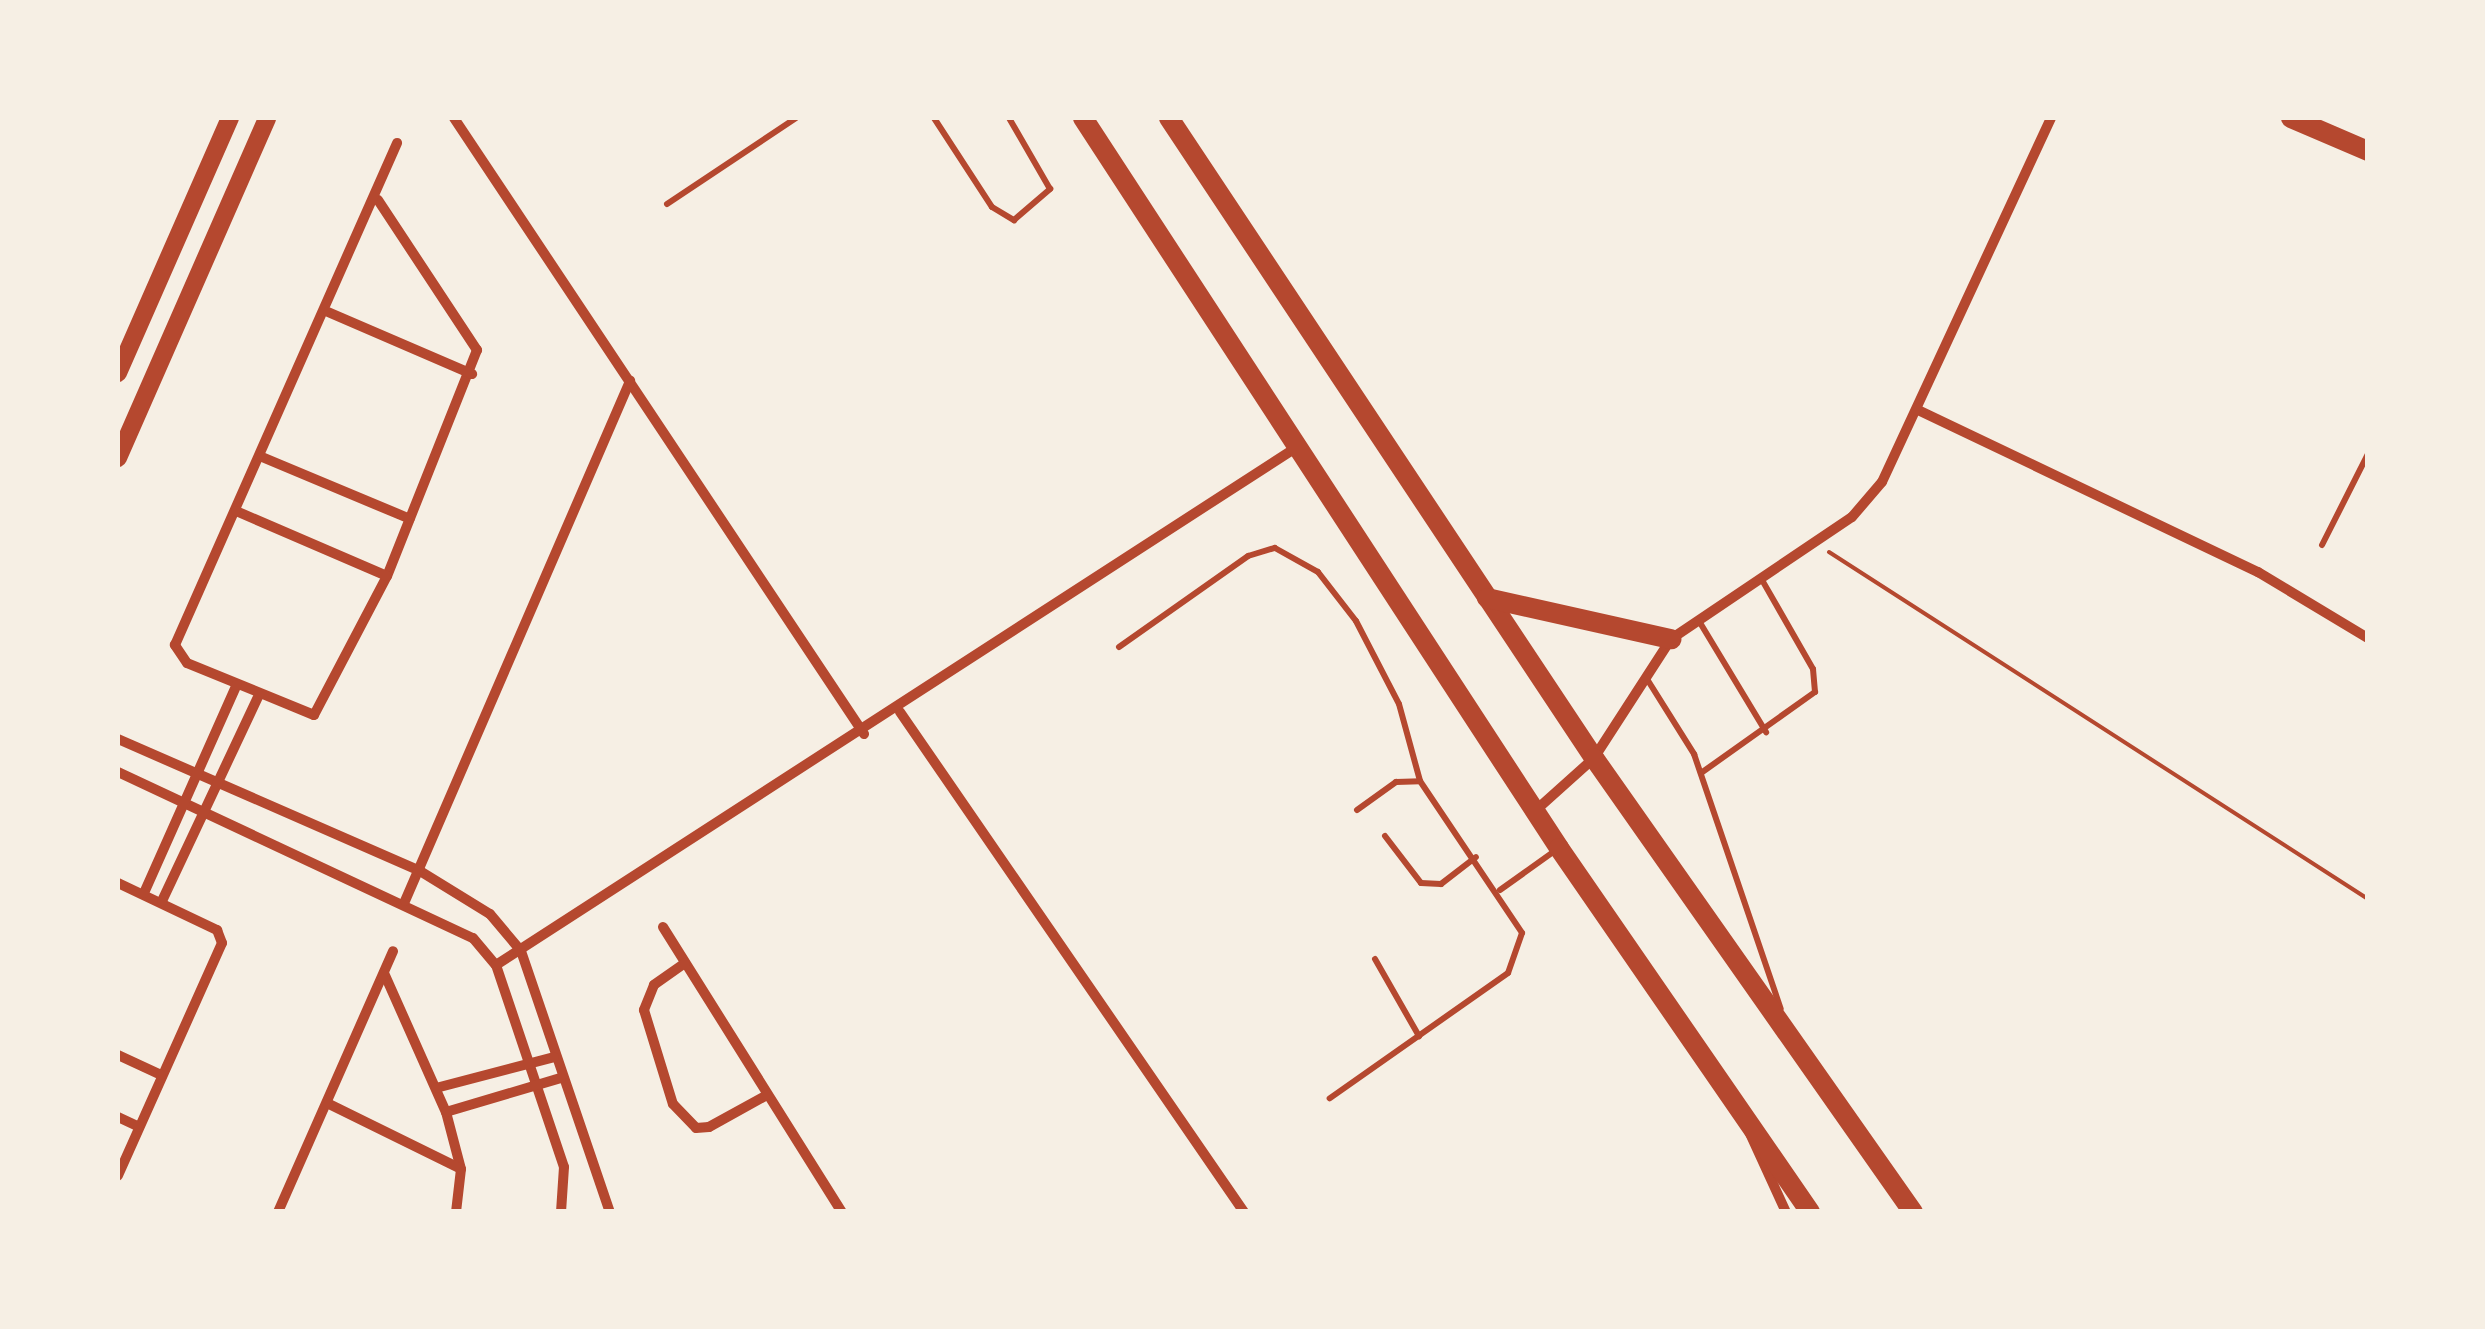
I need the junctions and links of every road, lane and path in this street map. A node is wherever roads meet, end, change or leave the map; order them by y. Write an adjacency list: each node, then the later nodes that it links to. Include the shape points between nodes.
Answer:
1 (230, 118): 16 (main road)
2 (267, 118): 23 (main road)
3 (454, 118): 18 (street)
4 (796, 118): 14 (lane)
5 (934, 118): 6 (lane, via 992,207 1014,220 1050,190)
6 (1009, 118)
7 (1084, 118): 20 (main road)
8 (1169, 118): 30 (main road)
9 (2051, 118): 19 (street)
10 (2291, 118): 12 (main road)
11 (397, 143): 13 (street)
12 (2368, 151)
13 (378, 200): 15 (street); 17 (street, via 478,350)
14 (667, 204)
15 (328, 312): 17 (street); 22 (street)
16 (118, 373)
17 (472, 374): 25 (street)
18 (630, 381): 40 (street); 55 (street)
19 (1918, 410): 26 (street, via 1882,482); 32 (street, via 2258,572)
20 (1298, 446): 38 (street); 51 (main road)
21 (2368, 454): 27 (lane)
22 (262, 457): 24 (street); 25 (street)
23 (118, 458)
24 (236, 511): 28 (street); 36 (street, via 175,644 187,663)
25 (410, 520): 28 (street)
26 (1816, 544): 29 (street); 59 (path)
27 (2322, 545)
28 (387, 576): 37 (street, via 314,715)
29 (1762, 580): 31 (street); 39 (lane, via 1818,681 1805,706)
30 (1487, 598): 33 (main road); 42 (main road)
31 (1699, 621): 33 (street); 39 (lane)
32 (2368, 638)
33 (1671, 639): 35 (street)
34 (1119, 647): 46 (lane, via 1248,556 1275,548 1318,572 1356,621 1399,704)
35 (1647, 679): 42 (street); 44 (lane)
36 (236, 686): 37 (street); 45 (street)
37 (260, 695): 47 (street)
38 (900, 712): 40 (street); 92 (street)
39 (1766, 732): 44 (lane)
40 (864, 734): 64 (street)
41 (118, 739): 45 (street)
42 (1594, 758): 51 (street); 69 (main road)
43 (118, 772): 48 (street)
44 (1701, 773): 69 (lane)
45 (198, 776): 47 (street); 48 (street)
46 (1420, 781): 50 (lane, via 1396,782); 54 (lane)
47 (217, 784): 49 (street); 55 (street)
48 (187, 802): 49 (street); 58 (street)
49 (206, 810): 60 (street); 61 (street)
50 (1357, 810)
51 (1534, 811): 53 (main road)
52 (1385, 836): 54 (lane, via 1421,882 1441,884)
53 (1558, 848): 57 (lane); 82 (main road)
54 (1476, 857): 57 (lane)
55 (420, 871): 60 (street); 64 (street, via 478,904)
56 (118, 883): 58 (street)
57 (1500, 890): 70 (lane, via 1522,933 1517,962)
58 (144, 893): 61 (street)
59 (2368, 899)
60 (405, 900): 67 (street, via 473,938)
61 (162, 901): 74 (street, via 217,930 221,948)
62 (663, 927): 66 (street)
63 (393, 951): 68 (street)
64 (521, 951): 67 (street); 72 (street)
65 (1374, 959): 70 (lane)
66 (685, 962): 78 (street); 78 (street, via 654,985 644,1010 674,1104 696,1128 709,1127)
67 (496, 966): 73 (street)
68 (384, 972): 77 (street); 80 (street)
69 (1785, 1023): 95 (main road)
70 (1419, 1036): 79 (lane)
71 (118, 1056): 74 (street)
72 (554, 1057): 73 (street); 75 (street)
73 (526, 1063): 76 (street); 77 (street)
74 (161, 1075): 84 (street)
75 (560, 1078): 76 (street); 90 (street)
76 (535, 1084): 81 (street); 89 (street, via 564,1167)
77 (436, 1088): 81 (street)
78 (767, 1095): 91 (street)
79 (1330, 1098)
80 (326, 1103): 85 (street); 87 (street)
81 (446, 1112): 85 (street)
82 (1745, 1115): 93 (street, via 1753,1158); 94 (main road)
83 (118, 1118): 84 (street)
84 (140, 1127): 86 (street)
85 (461, 1169): 88 (street)
86 (118, 1176)
87 (278, 1212)
88 (456, 1212)
89 (562, 1212)
90 (610, 1212)
91 (842, 1212)
92 (1244, 1212)
93 (1786, 1212)
94 (1810, 1212)
95 (1913, 1212)

